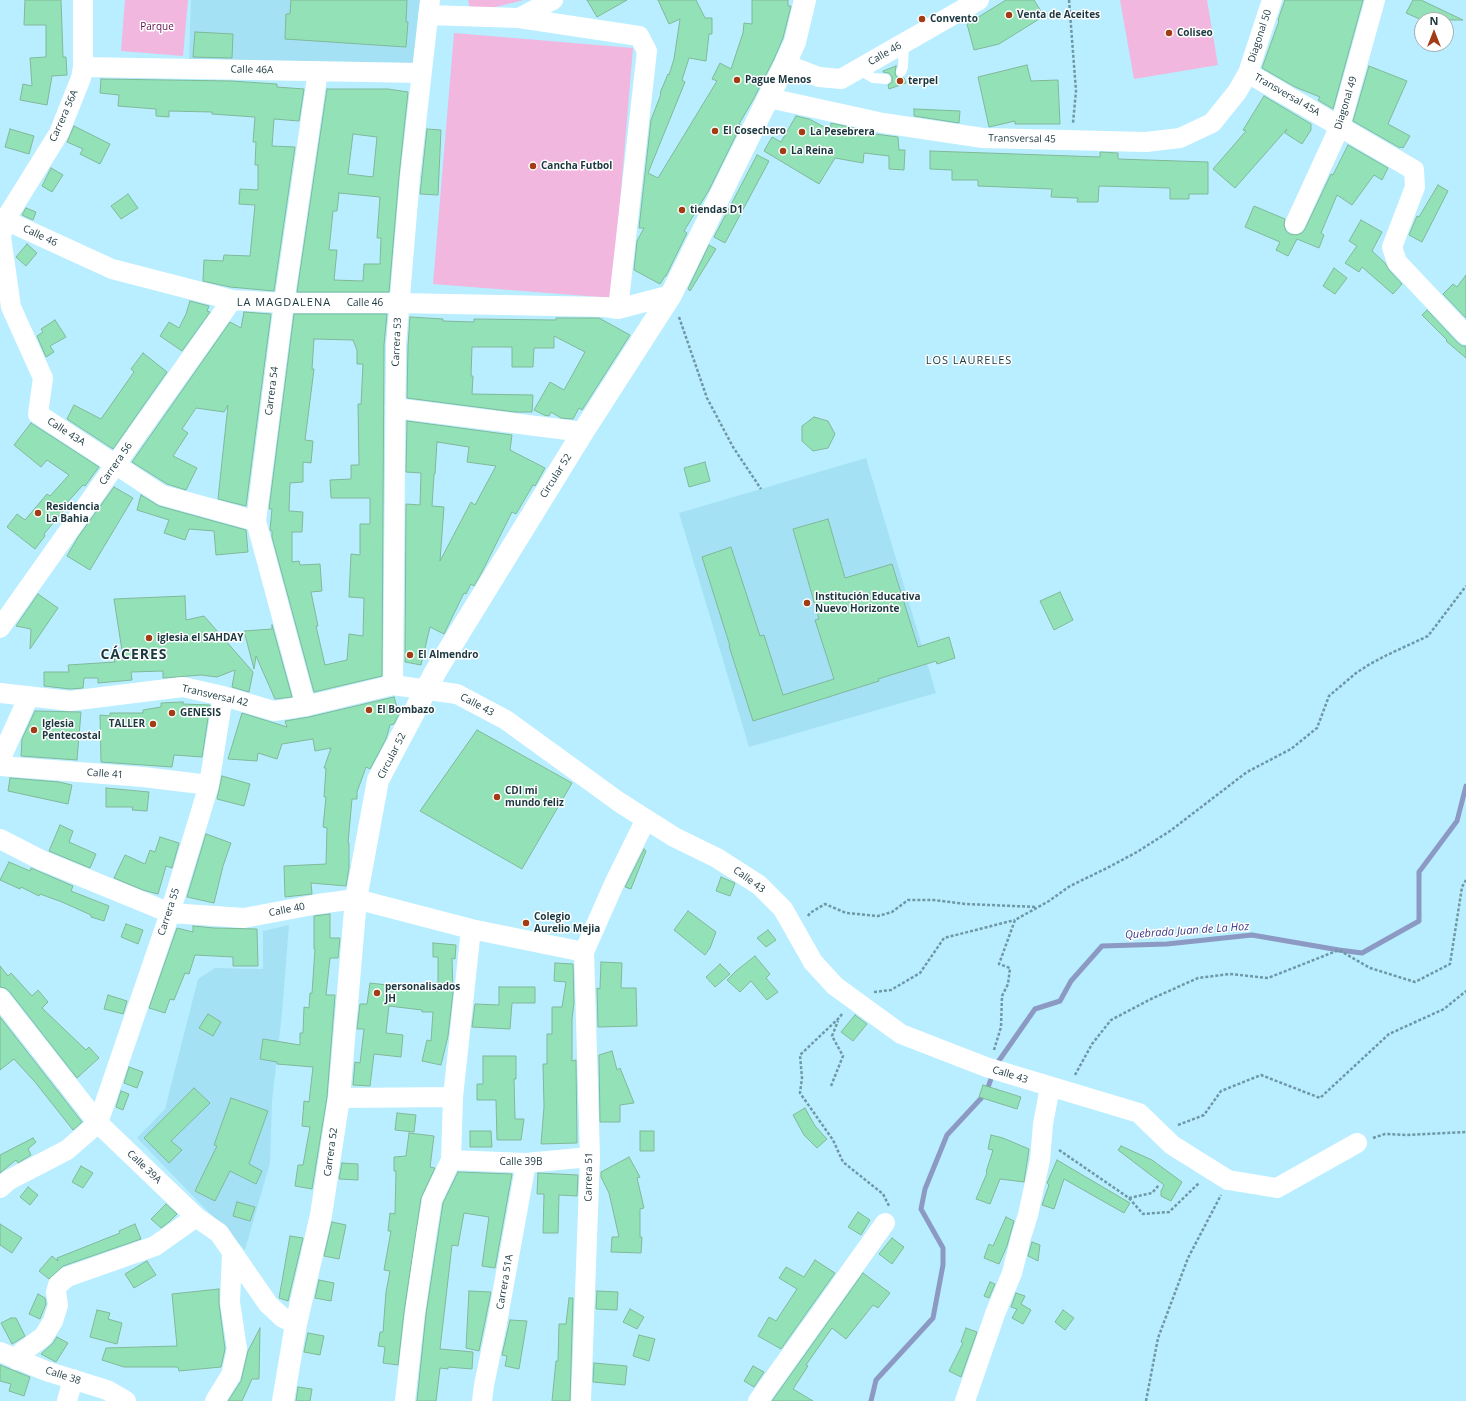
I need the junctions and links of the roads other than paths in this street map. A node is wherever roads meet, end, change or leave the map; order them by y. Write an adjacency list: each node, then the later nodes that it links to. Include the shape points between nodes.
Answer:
1 (83, 0): 11 (street, Carrera 56A)
2 (553, 0): 8 (street)
3 (805, 0): 10 (street, via 795,42)
4 (979, 0): 9 (street, Calle 46)
5 (1272, 0): 16 (street, Diagonal 50)
6 (1375, 0): 19 (street, Diagonal 49)
7 (429, 7): 8 (street); 14 (street, Carrera 53)
8 (519, 18): 26 (street, via 639,36 647,51)
9 (904, 42): 12 (street, Calle 46); 15 (lane)
10 (785, 64): 12 (street, Calle 46, via 819,77 841,79); 18 (street, Circular 52)
11 (83, 67): 13 (street, Calle 46A); 20 (street, Carrera 56A, via 59,133)
12 (858, 69): 17 (lane, via 873,78)
13 (318, 71): 14 (street, Calle 46A); 24 (street, Carrera 54)
14 (422, 72): 25 (street, Carrera 53)
15 (901, 72)
16 (1248, 73): 18 (street, Transversal 45, via 1237,92 1212,123 1180,138 1146,142 983,138 883,123); 19 (street, Transversal 45A)
17 (886, 79)
18 (769, 98): 22 (street, Circular 52)
19 (1340, 126): 21 (street, Diagonal 49); 27 (street, Transversal 45A, via 1414,170 1415,187 1392,247 1397,262)
20 (2, 219): 23 (street, Calle 46, via 112,269); 30 (street, Calle 43A, via 1,236 11,307 43,378 38,414)
21 (1295, 224)
22 (671, 295): 26 (street, Calle 46); 29 (street, Circular 52)
23 (232, 300): 24 (street, Calle 46); 30 (street, Carrera 56)
24 (284, 303): 25 (street, Calle 46); 31 (street, Carrera 54)
25 (399, 303): 26 (street, Calle 46); 28 (street, Carrera 53)
26 (618, 309)
27 (1466, 335)
28 (395, 408): 29 (street); 33 (street, Carrera 53)
29 (583, 432): 34 (street, Circular 52)
30 (116, 465): 31 (street, Calle 43A, via 162,495); 32 (street, Carrera 56)
31 (256, 521): 38 (street, Carrera 54)
32 (0, 628)
33 (393, 685): 34 (street, Transversal 42); 38 (street, Transversal 42)
34 (426, 690): 42 (street, Calle 43, via 457,694 506,720); 44 (street, Circular 52, via 378,780)
35 (0, 693): 36 (street, Transversal 42)
36 (29, 696): 37 (street, Transversal 42, via 70,701 183,687); 39 (street)
37 (223, 696): 38 (street, Transversal 42, via 274,711); 41 (street, Carrera 55)
38 (306, 706)
39 (0, 760)
40 (0, 766): 41 (street, Calle 41)
41 (209, 785): 45 (street, Carrera 55)
42 (646, 819): 47 (street); 49 (street, Calle 43, via 674,837 717,858 759,885 783,909 812,962 835,986 901,1034 969,1062)
43 (0, 839): 45 (street, Calle 40, via 41,860)
44 (356, 899): 45 (street, Calle 40, via 244,918); 46 (street, Calle 40); 51 (street, Carrera 52)
45 (170, 913): 52 (street, Carrera 55)
46 (471, 929): 47 (street, Calle 40); 50 (street)
47 (584, 952): 54 (street, Carrera 51)
48 (0, 998): 52 (street, Calle 39A)
49 (1058, 1089): 53 (street, Calle 43, via 1139,1113 1172,1146 1224,1177 1277,1188); 74 (street, via 1043,1124 1040,1160 1012,1273)
50 (453, 1097): 51 (street); 55 (street)
51 (339, 1098): 63 (street, Carrera 52, via 321,1215)
52 (98, 1122): 57 (street, via 67,1150 9,1180); 58 (street, Calle 39A)
53 (1357, 1143)
54 (590, 1158): 56 (street, Calle 39B); 72 (street, Carrera 51)
55 (451, 1160): 56 (street, Calle 39B); 70 (street, via 432,1200)
56 (526, 1164): 71 (street, Carrera 51A)
57 (0, 1188)
58 (196, 1217): 60 (street, Calle 39A, via 219,1234); 64 (street, via 155,1246 67,1277 58,1285 58,1305 53,1321 43,1337 22,1352)
59 (885, 1223): 73 (street)
60 (232, 1253): 61 (street); 62 (street, Calle 39A)
61 (232, 1282): 62 (street, via 238,1278); 68 (street, via 230,1302 237,1349 231,1375)
62 (254, 1283): 63 (street, Calle 39A, via 268,1304 283,1318)
63 (296, 1324): 69 (street, Carrera 52)
64 (8, 1356): 65 (street, Calle 38)
65 (73, 1379): 66 (street); 67 (street, Calle 38, via 107,1390)
66 (68, 1401)
67 (126, 1401)
68 (215, 1401)
69 (283, 1401)
70 (405, 1401)
71 (482, 1401)
72 (581, 1401)
73 (758, 1401)
74 (965, 1401)

